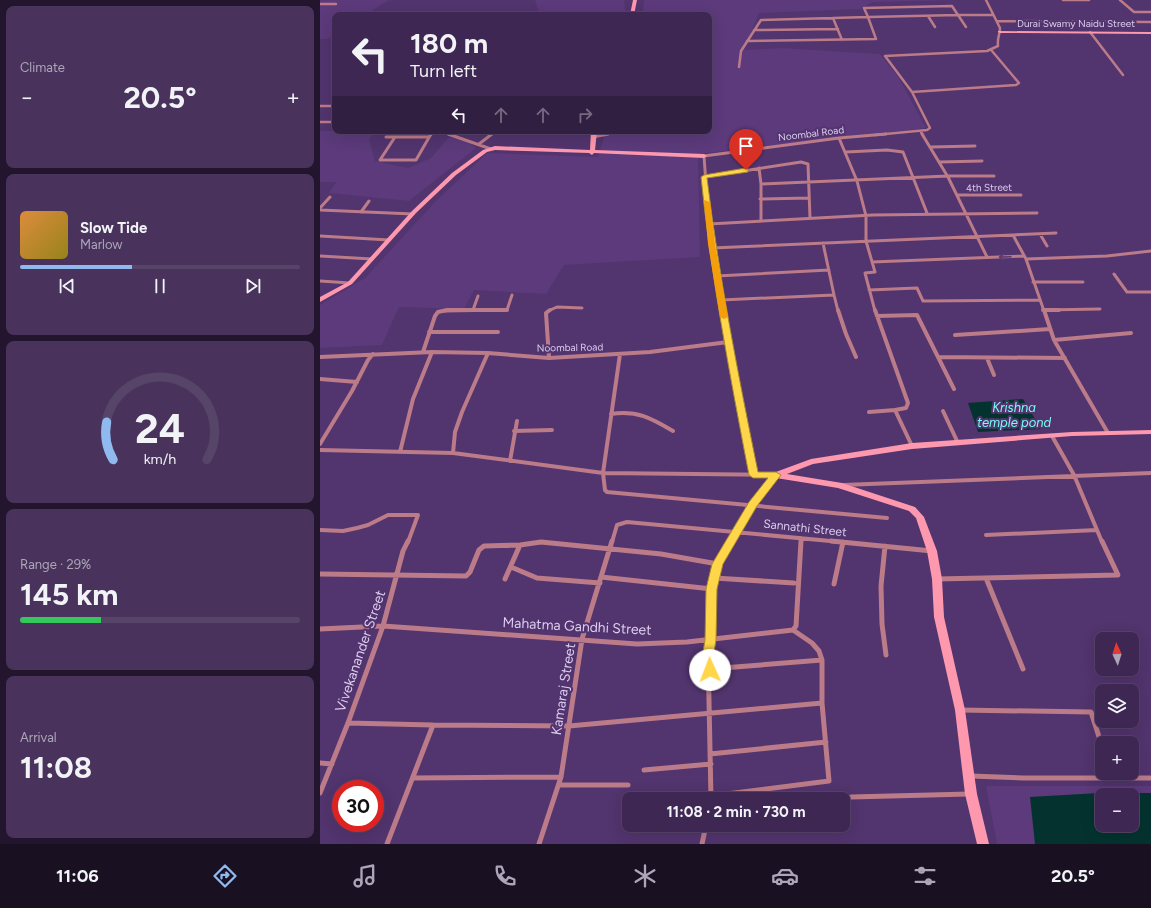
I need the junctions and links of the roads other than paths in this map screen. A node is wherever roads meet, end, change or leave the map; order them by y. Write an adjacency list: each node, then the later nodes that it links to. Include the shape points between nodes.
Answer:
1 (635, 0): 9 (street)
2 (986, 0): 12 (street)
3 (1063, 0): 4 (street)
4 (1074, 0): 5 (street)
5 (1088, 0)
6 (1120, 0): 10 (street, via 1134,12)
7 (320, 4): 8 (street)
8 (336, 4)
9 (633, 12)
10 (1151, 12)
11 (958, 15): 12 (street); 13 (street); 14 (street, via 952,6 864,8); 19 (street)
12 (993, 15): 16 (street)
13 (928, 16): 14 (street); 18 (street)
14 (868, 17): 15 (street); 25 (street, via 876,39)
15 (833, 18): 20 (street); 21 (street, via 761,20)
16 (997, 21): 17 (street); 22 (street)
17 (1151, 22)
18 (935, 27)
19 (966, 27)
20 (838, 28): 21 (street); 25 (street)
21 (754, 30): 26 (street)
22 (1000, 32): 23 (street, Durai Swamy Naidu Street); 27 (street, via 997,37 998,46)
23 (1090, 32): 24 (street, Durai Swamy Naidu Street); 29 (street)
24 (1150, 34)
25 (842, 40): 26 (street)
26 (747, 41): 28 (street, via 741,51)
27 (992, 51): 30 (street, via 1019,83); 30 (street, via 886,55)
28 (739, 67)
29 (1124, 75)
30 (912, 92): 35 (street, via 930,128)
31 (320, 106): 32 (street)
32 (332, 106)
33 (320, 122): 34 (street)
34 (332, 122)
35 (921, 132): 43 (street, Noombal Road); 46 (street)
36 (431, 134): 42 (street)
37 (447, 134): 44 (street)
38 (491, 134): 44 (street)
39 (594, 134): 49 (street)
40 (386, 137): 41 (street)
41 (395, 137): 42 (street); 42 (street, via 380,160 416,160)
42 (429, 137)
43 (839, 138): 48 (street); 50 (street, Noombal Road)
44 (479, 144): 47 (street)
45 (975, 146): 46 (street)
46 (931, 147): 52 (street)
47 (491, 149): 49 (street); 71 (street, via 454,174)
48 (846, 152): 57 (street, via 903,152); 58 (street)
49 (592, 153): 50 (street)
50 (704, 156): 56 (street)
51 (982, 161): 52 (street)
52 (940, 162): 54 (street)
53 (759, 168): 56 (street); 59 (street, via 806,162); 60 (street)
54 (948, 176): 55 (street); 57 (street); 61 (street)
55 (994, 176)
56 (704, 177): 76 (street)
57 (913, 178): 58 (street); 72 (street)
58 (857, 181): 59 (street); 73 (street)
59 (808, 182): 60 (street); 64 (street)
60 (761, 184): 65 (street)
61 (957, 195): 62 (street, 4th Street); 69 (street)
62 (1021, 195)
63 (330, 197): 67 (street)
64 (810, 198): 65 (street); 74 (street)
65 (760, 199): 75 (street)
66 (369, 201): 68 (street)
67 (320, 209): 68 (street)
68 (361, 212): 71 (street)
69 (966, 212): 70 (street); 72 (street); 81 (street)
70 (1036, 213)
71 (413, 214): 82 (street)
72 (926, 214): 73 (street)
73 (866, 216): 74 (street); 83 (street)
74 (810, 218): 75 (street)
75 (761, 220): 76 (street)
76 (709, 224): 86 (street)
77 (1056, 233): 78 (street)
78 (1040, 234): 79 (street); 85 (street)
79 (1013, 235): 81 (street); 90 (street)
80 (320, 236): 82 (street)
81 (977, 236): 83 (street); 89 (street)
82 (389, 240): 91 (street)
83 (866, 241): 84 (street); 92 (street)
84 (823, 243): 86 (street); 93 (street)
85 (1047, 246)
86 (712, 248): 95 (street)
87 (1151, 251): 90 (street, via 1107,256)
88 (320, 256): 91 (street)
89 (987, 257): 90 (street, one-way to 89); 92 (street)
90 (1025, 257): 97 (street)
91 (372, 259): 99 (street)
92 (872, 262): 100 (street, via 875,272 865,273)
93 (829, 270): 95 (street); 103 (street)
94 (1114, 274): 101 (street, via 1127,292)
95 (717, 276): 106 (street)
96 (320, 281): 99 (street)
97 (1034, 282): 98 (street); 107 (street)
98 (1083, 282)
99 (350, 283): 105 (street)
100 (869, 290): 107 (street, via 918,288 923,301); 112 (street)
101 (1151, 292)
102 (512, 295): 110 (street, via 506,310)
103 (834, 295): 106 (street); 126 (street, via 839,320)
104 (478, 296): 110 (street)
105 (320, 300)
106 (721, 300): 119 (street)
107 (1040, 300): 111 (street)
108 (582, 308): 128 (street, via 552,308 547,311)
109 (1100, 308): 111 (street)
110 (473, 310): 114 (street, via 438,312)
111 (1043, 310): 113 (street)
112 (878, 316): 127 (street, via 917,315); 135 (street, via 908,403 906,408)
113 (1050, 329): 117 (street); 118 (street)
114 (429, 332): 115 (street); 120 (street)
115 (498, 332)
116 (1131, 333): 118 (street)
117 (955, 335)
118 (1054, 340): 130 (street)
119 (728, 342): 124 (street, Noombal Road); 155 (street)
120 (423, 352): 121 (street, Noombal Road); 123 (street, Noombal Road)
121 (432, 352): 122 (street, Noombal Road); 150 (street, via 413,400)
122 (488, 353): 128 (street, Noombal Road); 151 (street, via 462,412 455,432)
123 (373, 354): 125 (street, Noombal Road); 133 (street)
124 (620, 354): 128 (street, Noombal Road); 138 (street)
125 (320, 357)
126 (856, 357)
127 (939, 357): 129 (street); 134 (street)
128 (549, 358)
129 (987, 358): 130 (street); 131 (street)
130 (1064, 358): 144 (street)
131 (994, 375)
132 (320, 379): 133 (street)
133 (357, 382): 147 (street)
134 (954, 389)
135 (896, 410): 136 (street); 148 (street)
136 (870, 412)
137 (943, 412): 146 (street)
138 (611, 414): 142 (street, via 636,413); 154 (street)
139 (517, 421): 141 (street)
140 (552, 430): 141 (street)
141 (514, 431): 152 (street)
142 (673, 431)
143 (1151, 432): 144 (street)
144 (1108, 433): 145 (street)
145 (1052, 436): 146 (street); 157 (street)
146 (958, 443): 148 (street)
147 (320, 444)
148 (912, 446): 156 (street, via 810,462)
149 (320, 450): 150 (street)
150 (400, 452): 151 (street)
151 (453, 453): 152 (street)
152 (510, 460): 154 (street)
153 (1151, 473): 157 (street)
154 (603, 474): 155 (street); 159 (street, via 606,490 612,494)
155 (753, 475): 156 (street)
156 (776, 475): 158 (street); 159 (street)
157 (1074, 475): 158 (street); 163 (street)
158 (839, 485): 171 (street, via 912,509 920,517)
159 (753, 505): 160 (street); 164 (street)
160 (887, 518)
161 (627, 522): 164 (street, Sannathi Street); 170 (street, Kamaraj Street, via 617,525)
162 (320, 530): 175 (street, Vivekanander Street, via 343,531 358,528 388,515 418,515 403,551)
163 (1097, 530): 165 (street); 177 (street, via 1118,575)
164 (737, 531): 166 (street, Sannathi Street); 172 (street)
165 (986, 535)
166 (801, 538): 167 (street, Sannathi Street); 186 (street, via 796,626)
167 (843, 542): 169 (street, Sannathi Street); 182 (street)
168 (520, 545): 170 (street, via 550,542); 173 (street); 175 (street, via 481,547 466,576)
169 (885, 546): 171 (street, Sannathi Street); 189 (street, via 881,586)
170 (610, 548): 172 (street); 180 (street, Kamaraj Street)
171 (932, 551): 179 (street)
172 (718, 564): 176 (street)
173 (511, 567): 178 (street); 180 (street, via 537,578)
174 (320, 574): 175 (street)
175 (397, 576): 184 (street, Vivekanander Street)
176 (714, 578): 181 (street); 183 (street)
177 (986, 578): 179 (street); 191 (street)
178 (505, 579)
179 (937, 579): 194 (street, via 939,617)
180 (600, 580): 183 (street); 187 (street, Kamaraj Street)
181 (794, 583)
182 (834, 584)
183 (712, 589): 188 (street)
184 (383, 626): 185 (street, Mahatma Gandhi Street); 187 (street, Mahatma Gandhi Street); 196 (street, Vivekanander Street)
185 (320, 629)
186 (793, 630): 188 (street, Mahatma Gandhi Street); 190 (street, via 812,643)
187 (582, 639): 188 (street, Mahatma Gandhi Street, via 637,644); 198 (street, Kamaraj Street)
188 (710, 640): 192 (street)
189 (886, 655)
190 (822, 660): 192 (street); 193 (street)
191 (1023, 669)
192 (710, 670): 195 (street)
193 (822, 704): 195 (street); 200 (street)
194 (960, 710): 199 (street, via 1091,712); 206 (street)
195 (710, 714): 198 (street); 201 (street)
196 (348, 723): 197 (street); 203 (street, Vivekanander Street)
197 (433, 725): 198 (street); 210 (street)
198 (569, 726): 208 (street, Kamaraj Street)
199 (1099, 736)
200 (826, 742): 201 (street); 215 (street, via 829,780)
201 (710, 754): 204 (street)
202 (320, 763): 203 (street)
203 (332, 764): 216 (street, Vivekanander Street)
204 (710, 764): 205 (street); 214 (street)
205 (644, 770)
206 (968, 776): 207 (street); 217 (street)
207 (1095, 776)
208 (561, 777): 210 (street); 212 (street, Kamaraj Street)
209 (1139, 777): 211 (street)
210 (413, 778): 220 (street)
211 (1151, 778)
212 (558, 785): 213 (street); 221 (street, Kamaraj Street)
213 (628, 785)
214 (711, 792)
215 (750, 792)
216 (320, 793)
217 (971, 794): 218 (street); 223 (street)
218 (851, 797)
219 (705, 832): 222 (street)
220 (387, 844)
221 (539, 844)
222 (702, 844)
223 (982, 844)

